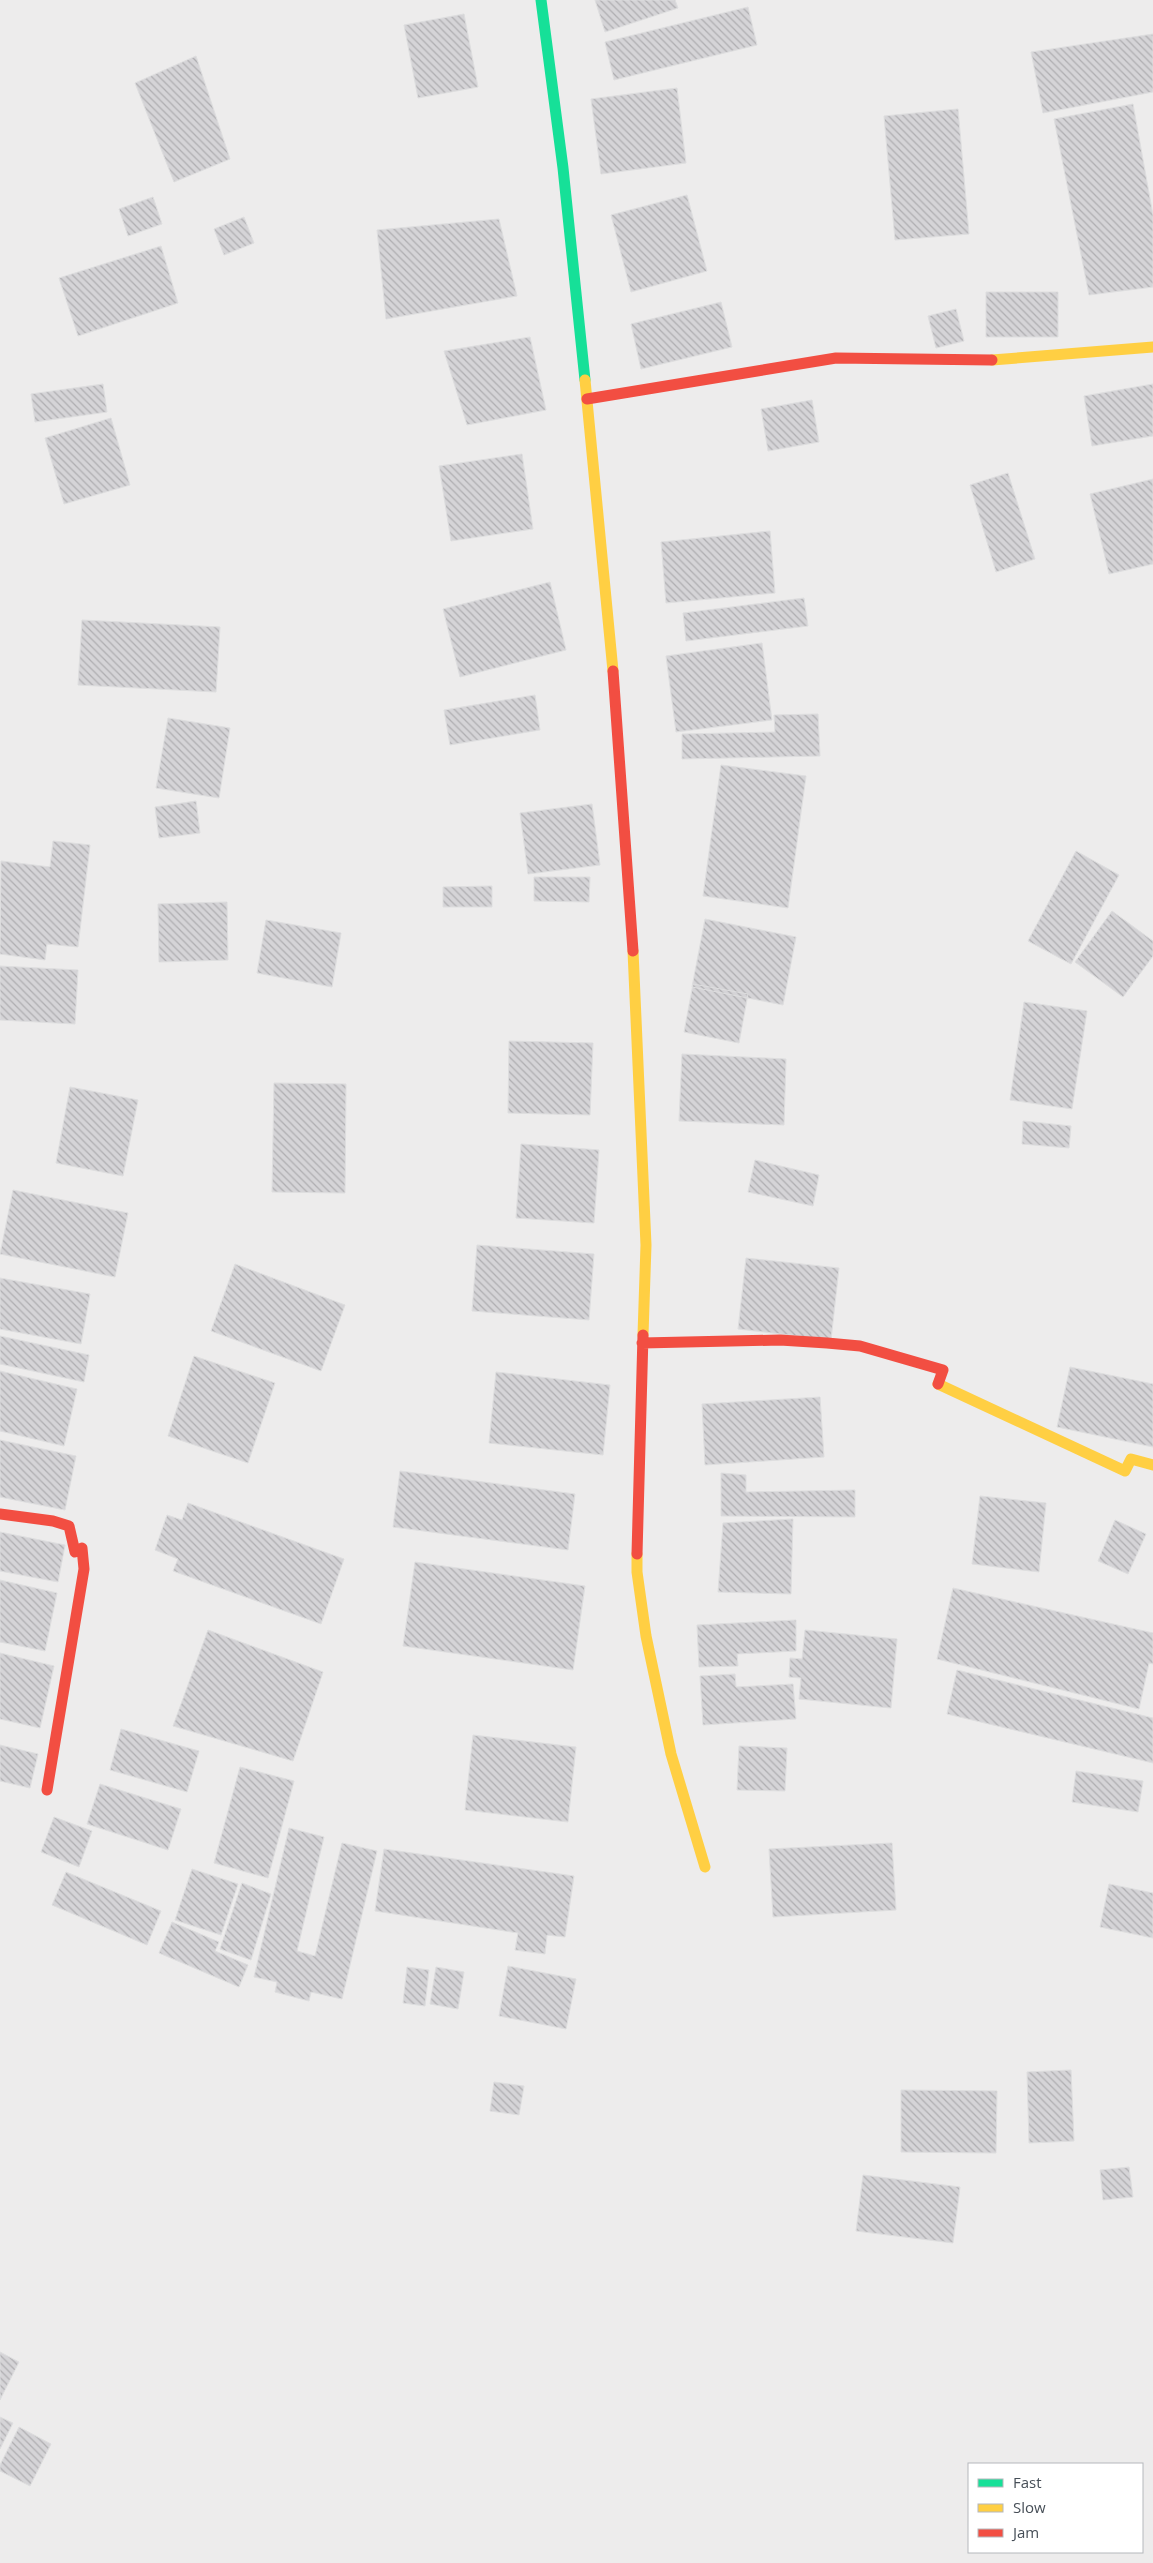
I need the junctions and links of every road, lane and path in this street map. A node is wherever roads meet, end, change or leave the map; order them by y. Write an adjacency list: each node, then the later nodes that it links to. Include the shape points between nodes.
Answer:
1 (541, 0): 3 (street, via 563,168)
2 (1153, 347): 3 (street, via 975,361 836,358)
3 (587, 399): 4 (street, via 631,902 646,1245)
4 (642, 1343): 5 (street, via 780,1340 867,1348 943,1370 938,1384 1125,1471 1131,1459); 8 (street, via 637,1572 646,1636 671,1754)
5 (1153, 1465)
6 (0, 1514): 7 (street, via 53,1520 69,1526 75,1552 82,1548 84,1569)
7 (47, 1790)
8 (705, 1867)

